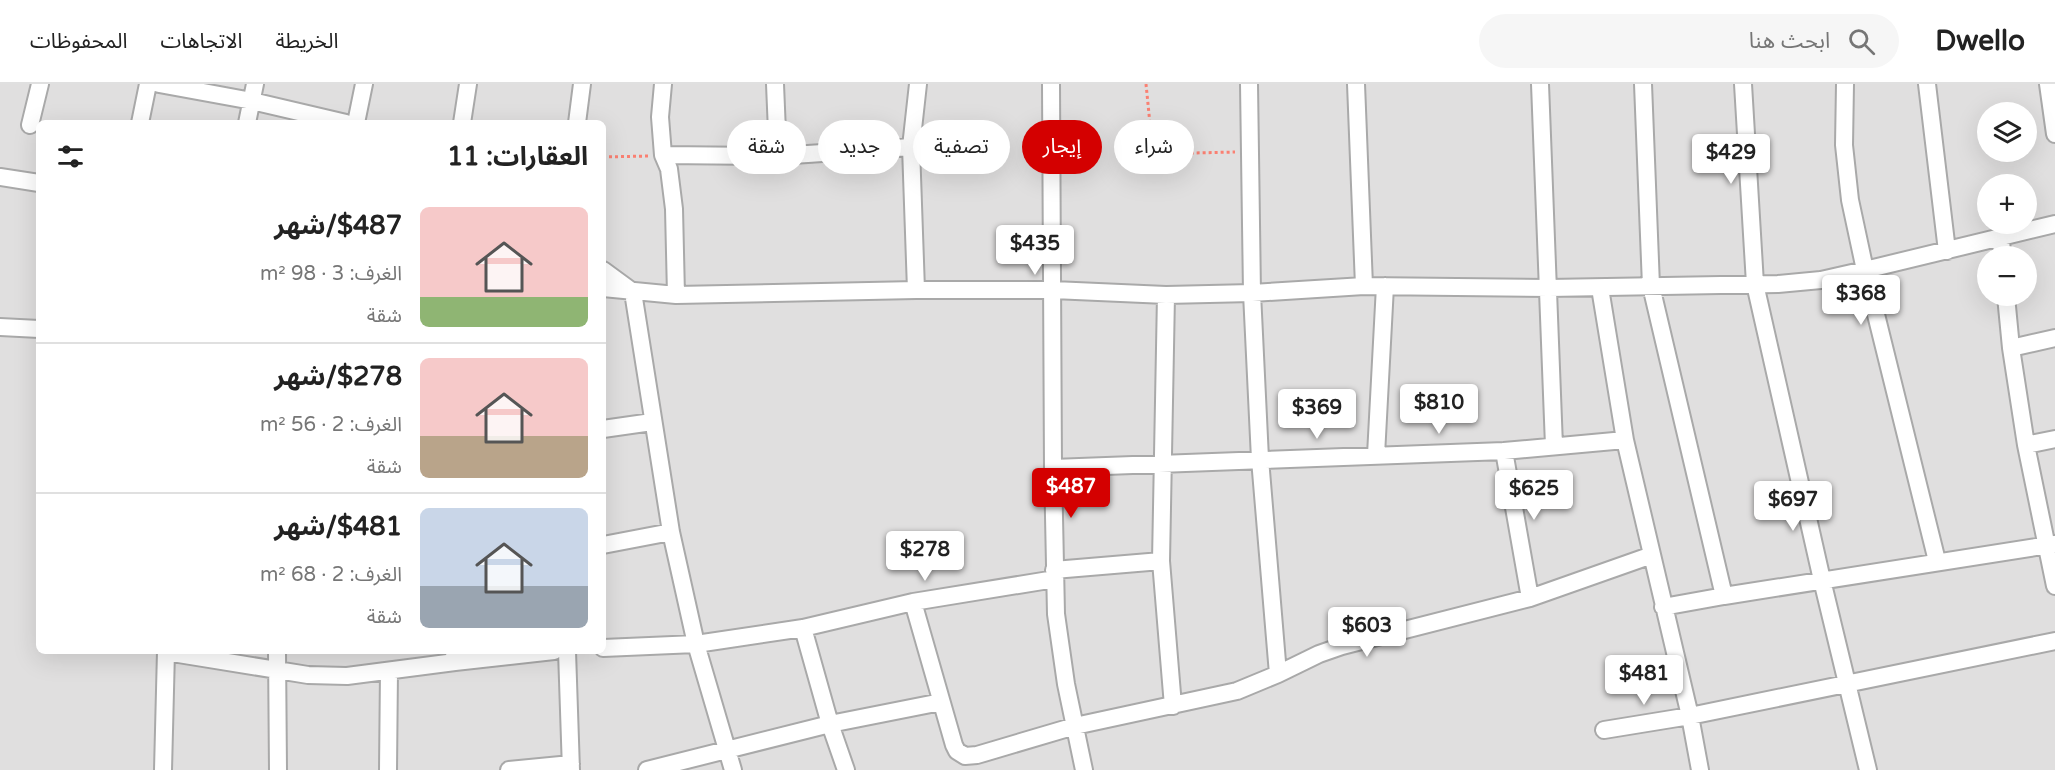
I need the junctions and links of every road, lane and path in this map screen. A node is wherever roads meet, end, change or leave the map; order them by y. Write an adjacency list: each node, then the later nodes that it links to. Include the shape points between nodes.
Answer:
1 (40, 84): 29 (street)
2 (148, 84): 22 (street)
3 (159, 84): 21 (street)
4 (255, 84): 21 (street)
5 (364, 84): 25 (street)
6 (468, 84): 26 (street)
7 (582, 84): 27 (street)
8 (663, 84): 34 (street)
9 (775, 84): 28 (street)
10 (918, 84): 31 (street)
11 (1051, 84): 53 (street)
12 (1146, 84): 32 (path, via 1153,154)
13 (1249, 84): 32 (street)
14 (1356, 84): 46 (street)
15 (1540, 84): 50 (street)
16 (1643, 84): 48 (street)
17 (1743, 84): 45 (street)
18 (1845, 84): 43 (street, via 1846,169)
19 (1927, 84): 42 (street)
20 (2048, 84): 30 (street)
21 (252, 101): 23 (street); 24 (street)
22 (141, 120)
23 (249, 120)
24 (333, 120)
25 (357, 120)
26 (462, 120)
27 (577, 120)
28 (776, 120)
29 (30, 125)
30 (2055, 134)
31 (911, 147): 33 (street); 52 (street)
32 (1249, 152): 55 (street)
33 (806, 154)
34 (663, 155): 35 (street); 36 (path); 56 (street, via 672,185)
35 (727, 156)
36 (606, 157)
37 (0, 177): 38 (street)
38 (36, 183)
39 (2055, 224): 40 (street)
40 (2001, 237): 41 (street); 42 (street)
41 (2001, 246)
42 (1947, 251): 43 (street)
43 (1865, 270): 45 (street, via 1798,283); 79 (street)
44 (606, 272): 54 (street)
45 (1755, 284): 48 (street); 81 (street)
46 (1364, 286): 47 (street); 55 (street)
47 (1385, 286): 50 (street); 70 (street)
48 (1651, 286): 51 (street); 83 (street)
49 (606, 288): 54 (street)
50 (1549, 288): 51 (street); 68 (street)
51 (1600, 288): 66 (street)
52 (916, 290): 53 (street); 56 (street)
53 (1053, 290): 57 (street); 73 (street)
54 (633, 292): 56 (street); 63 (street)
55 (1252, 293): 57 (street); 71 (street)
56 (676, 295)
57 (1166, 295): 72 (street)
58 (2007, 306): 62 (street)
59 (0, 327): 60 (street)
60 (36, 329)
61 (2055, 338): 62 (street)
62 (2010, 348): 67 (street)
63 (652, 422): 64 (street); 74 (street)
64 (606, 429)
65 (2055, 439): 67 (street)
66 (1625, 440): 68 (street); 77 (street)
67 (2026, 445): 76 (street)
68 (1554, 446): 69 (street)
69 (1504, 451): 70 (street); 84 (street)
70 (1376, 455): 71 (street)
71 (1260, 459): 72 (street); 99 (street)
72 (1163, 464): 73 (street); 78 (street)
73 (1053, 468): 80 (street)
74 (671, 531): 75 (street); 89 (street)
75 (606, 543)
76 (2051, 544): 79 (street); 82 (street)
77 (1652, 555): 84 (street); 86 (street)
78 (1161, 561): 80 (street); 102 (street)
79 (1937, 561): 81 (street)
80 (1055, 575): 85 (street); 105 (street, via 1056,614)
81 (1821, 580): 83 (street); 100 (street)
82 (2055, 586)
83 (1724, 596): 86 (street)
84 (1530, 598): 99 (street, via 1342,646)
85 (913, 602): 87 (street); 101 (street)
86 (1663, 607): 103 (street)
87 (803, 628): 89 (street); 104 (street)
88 (2055, 641): 100 (street)
89 (696, 644): 90 (street); 107 (street)
90 (606, 648)
91 (166, 654): 109 (street)
92 (184, 654): 97 (street)
93 (277, 654): 97 (street)
94 (494, 654): 96 (street)
95 (567, 654): 108 (street)
96 (454, 656): 98 (street)
97 (277, 670): 98 (street, via 330,677); 110 (street)
98 (389, 670): 111 (street)
99 (1278, 674): 102 (street, via 1237,691)
100 (1848, 684): 103 (street); 118 (street)
101 (941, 702): 104 (street); 105 (street, via 954,745 965,756)
102 (1173, 706): 105 (street)
103 (1690, 716): 106 (street); 117 (street)
104 (830, 724): 107 (street); 115 (street)
105 (1075, 726): 116 (street)
106 (1604, 730)
107 (727, 750): 113 (street); 114 (street)
108 (571, 767): 112 (street)
109 (163, 770)
110 (278, 770)
111 (388, 770)
112 (509, 770)
113 (646, 770)
114 (733, 770)
115 (846, 770)
116 (1084, 770)
117 (1700, 770)
118 (1868, 770)

